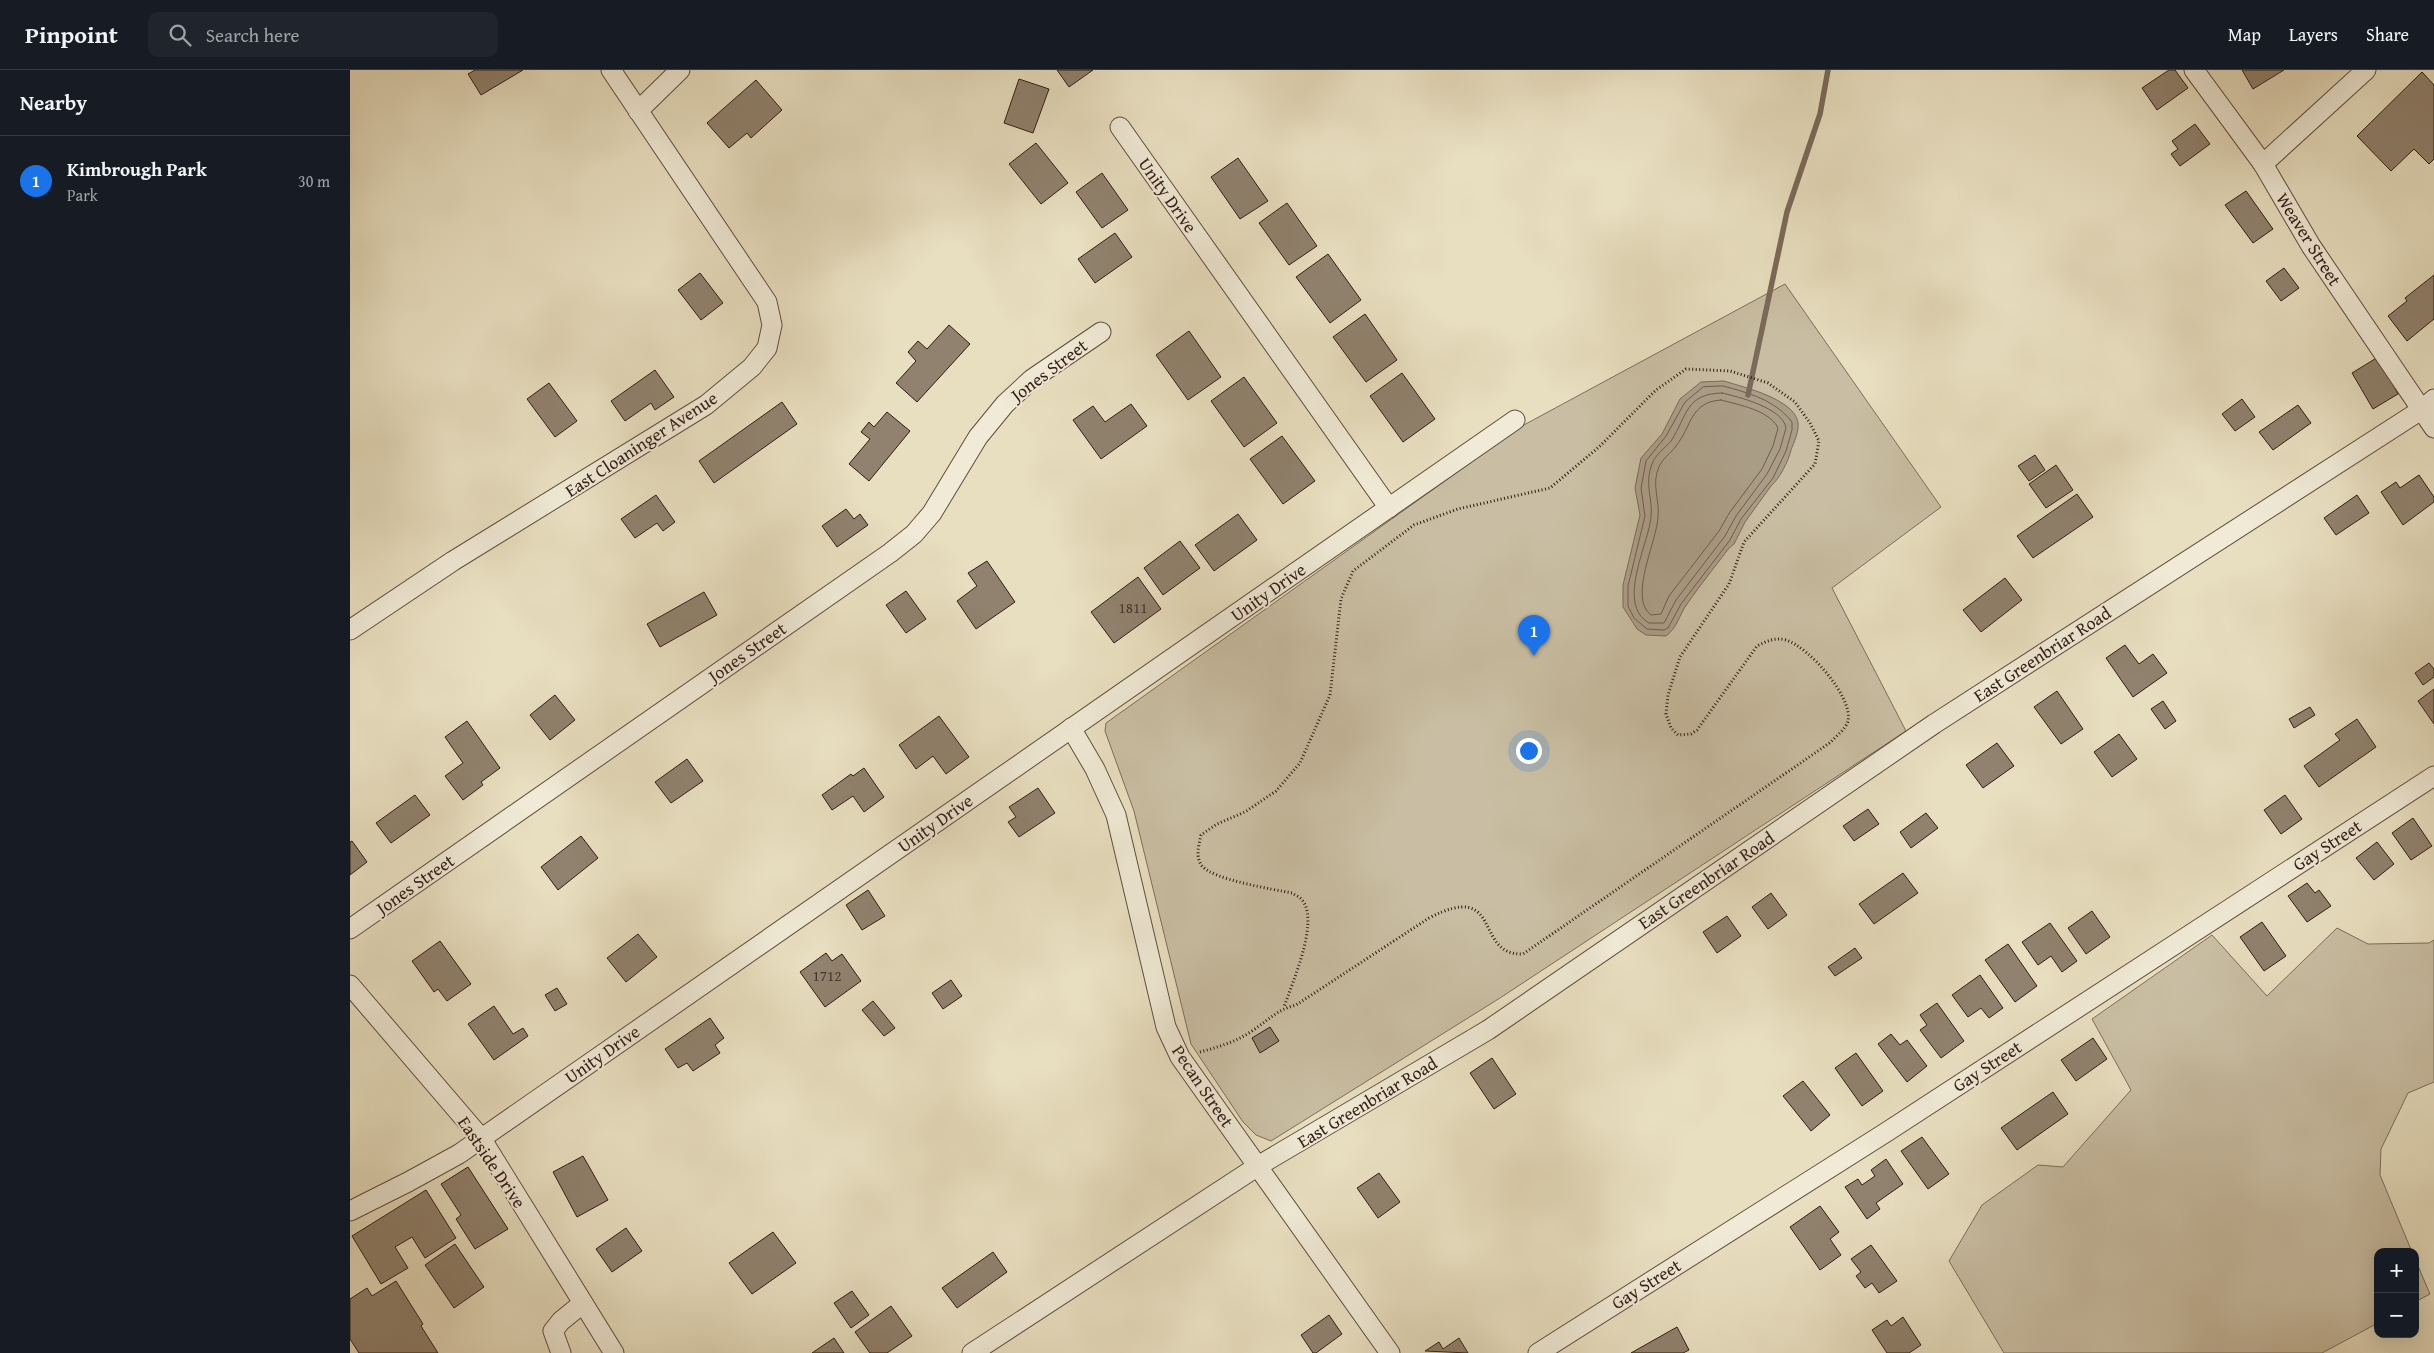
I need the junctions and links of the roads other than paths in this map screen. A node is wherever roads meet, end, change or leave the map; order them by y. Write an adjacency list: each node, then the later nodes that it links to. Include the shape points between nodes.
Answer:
1 (611, 70): 5 (street, East Cloaninger Avenue)
2 (680, 70): 5 (street)
3 (2194, 70): 7 (street, Weaver Street)
4 (2366, 70): 7 (street)
5 (638, 111): 13 (street, East Cloaninger Avenue, via 767,302 772,325 767,348 752,367 706,405 453,561)
6 (1120, 127): 12 (street, Unity Drive)
7 (2264, 164): 9 (street, Weaver Street, via 2311,246)
8 (1101, 332): 16 (street, Jones Street, via 1032,379 1005,404 978,437 932,514 914,534)
9 (2427, 404): 11 (street, Weaver Street); 19 (street, East Greenbriar Road, via 1934,724 1488,1030)
10 (1515, 420): 12 (street, Unity Drive)
11 (2434, 428)
12 (1389, 508): 14 (street, Unity Drive)
13 (350, 630)
14 (1071, 728): 18 (street, Unity Drive); 19 (street, Pecan Street, via 1116,815 1166,1026 1180,1057)
15 (2434, 776): 26 (street, Gay Street, via 1885,1133)
16 (350, 929)
17 (350, 985): 18 (street, Eastside Drive)
18 (481, 1138): 20 (street, Unity Drive, via 408,1182); 21 (street, Eastside Drive)
19 (1258, 1166): 24 (street, East Greenbriar Road); 25 (street, Pecan Street)
20 (350, 1210)
21 (582, 1304): 22 (street, via 553,1331); 23 (street, Eastside Drive)
22 (561, 1353)
23 (614, 1353)
24 (972, 1353)
25 (1390, 1353)
26 (1538, 1353)

